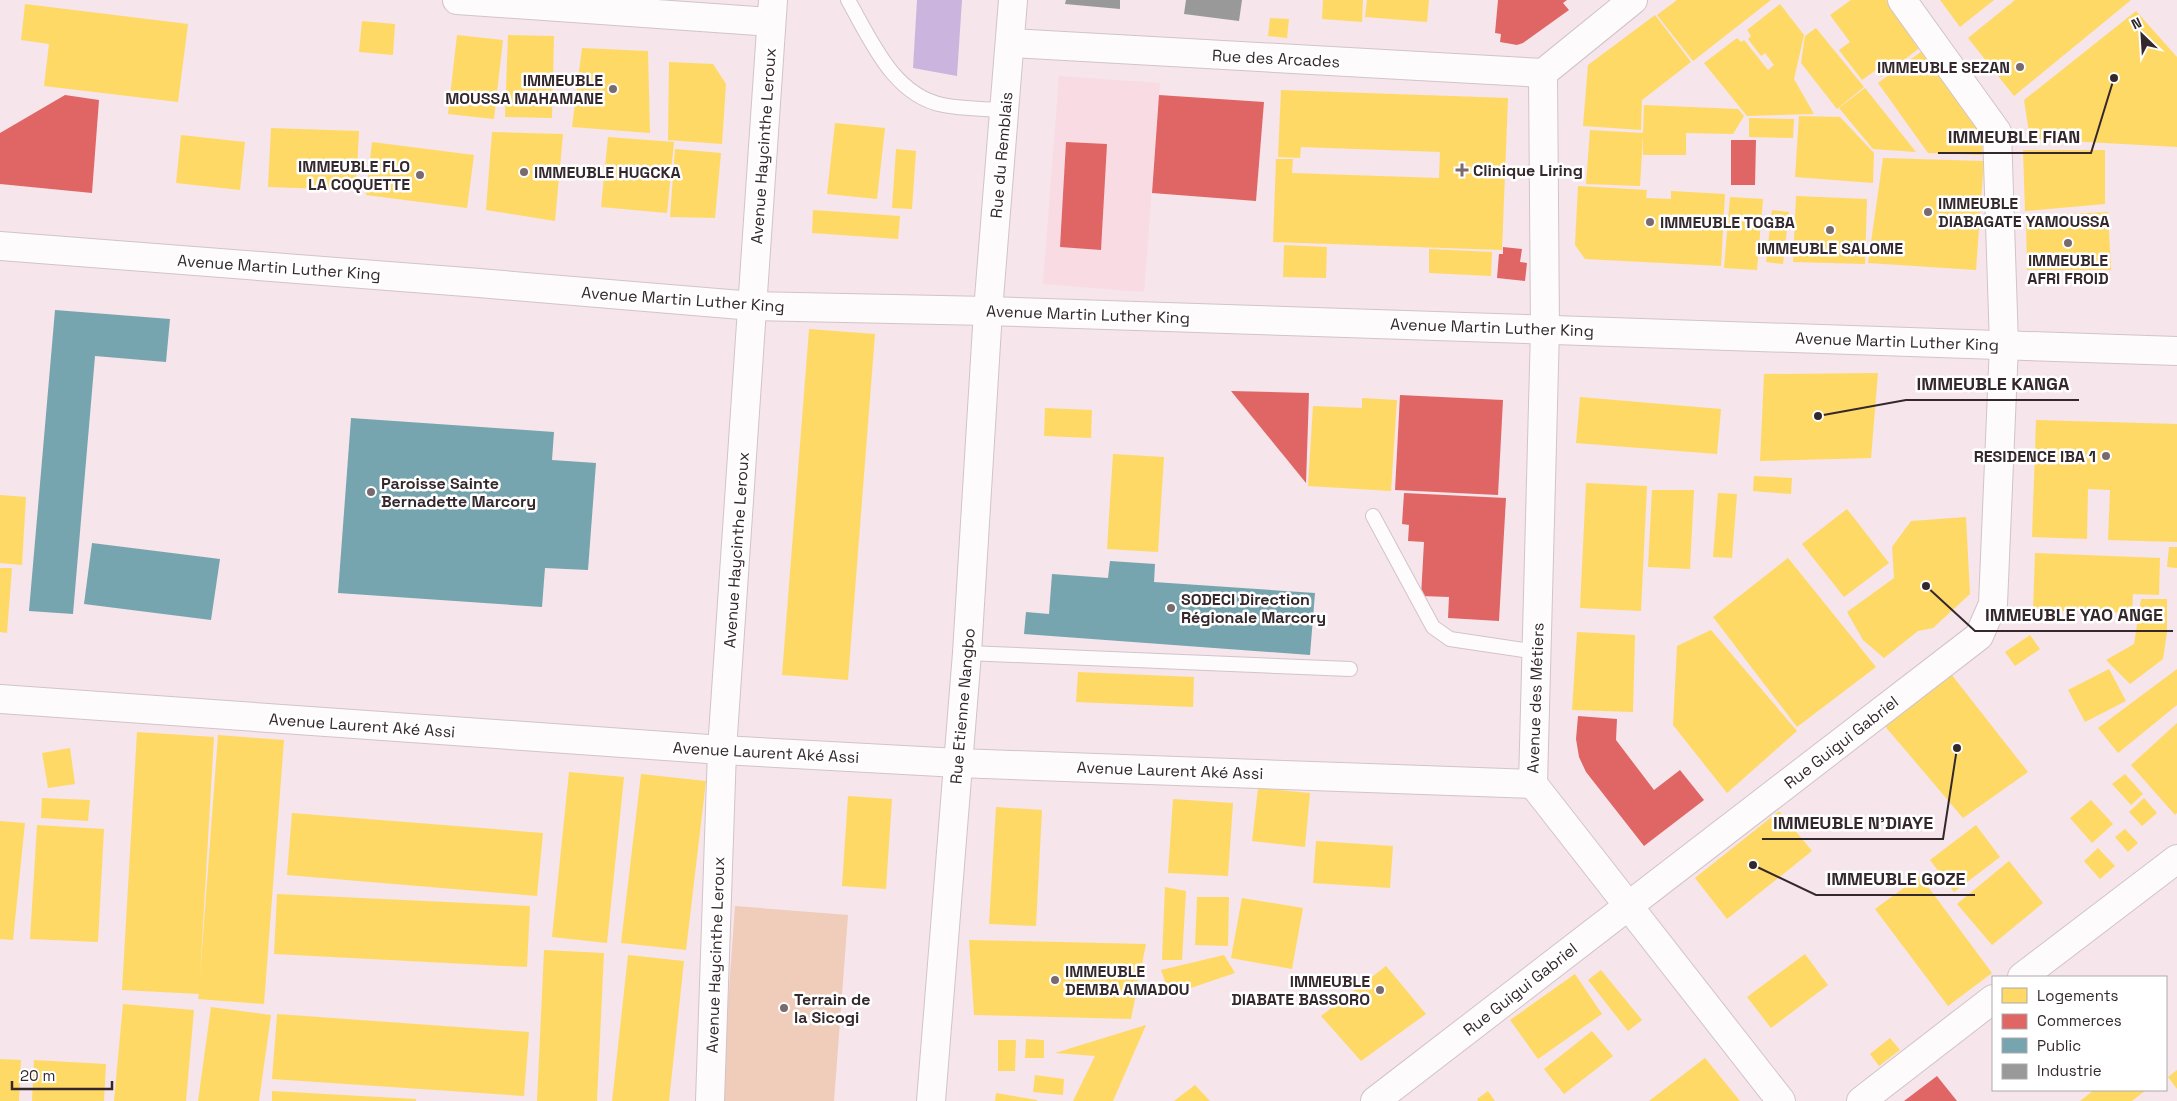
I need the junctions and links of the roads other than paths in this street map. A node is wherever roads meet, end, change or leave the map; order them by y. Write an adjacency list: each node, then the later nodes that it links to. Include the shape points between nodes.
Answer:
1 (457, 0): 6 (street)
2 (848, 0): 9 (lane, via 880,56 910,91 942,105)
3 (1013, 0): 7 (street, Rue du Remblais)
4 (1633, 0): 8 (street)
5 (1902, 0): 14 (street, Rue Guigui Gabriel, via 1997,132)
6 (772, 11): 11 (street, Avenue Haycinthe Leroux)
7 (1010, 43): 8 (street, Rue des Arcades); 9 (street, Rue du Remblais)
8 (1543, 73): 13 (street, Avenue des Métiers)
9 (1005, 110): 12 (street, Rue du Remblais)
10 (0, 246): 11 (street, Avenue Martin Luther King)
11 (753, 306): 12 (street, Avenue Martin Luther King); 21 (street, Avenue Haycinthe Leroux)
12 (988, 311): 13 (street, Avenue Martin Luther King); 18 (street, Rue Etienne Nangbo)
13 (1545, 329): 14 (street, Avenue Martin Luther King); 17 (street, Avenue des Métiers)
14 (2004, 345): 15 (street, Avenue Martin Luther King); 25 (street, Rue Guigui Gabriel, via 1993,604 1979,636)
15 (2177, 351)
16 (1372, 516): 17 (lane, via 1432,628 1450,639)
17 (1536, 652): 23 (street, Avenue des Métiers)
18 (967, 653): 19 (lane); 22 (street, Rue Etienne Nangbo)
19 (1350, 669)
20 (0, 699): 21 (street, Avenue Laurent Aké Assi)
21 (722, 750): 22 (street, Avenue Laurent Aké Assi); 28 (street, Avenue Haycinthe Leroux)
22 (958, 763): 23 (street, Avenue Laurent Aké Assi); 29 (street, Rue Etienne Nangbo)
23 (1533, 784): 25 (street, Avenue des Métiers)
24 (2177, 859): 26 (street)
25 (1628, 906): 30 (street, Rue Guigui Gabriel); 31 (street, Avenue des Métiers)
26 (2023, 976)
27 (1992, 1000): 32 (street)
28 (710, 1101)
29 (931, 1101)
30 (1375, 1101)
31 (1781, 1101)
32 (1861, 1101)

